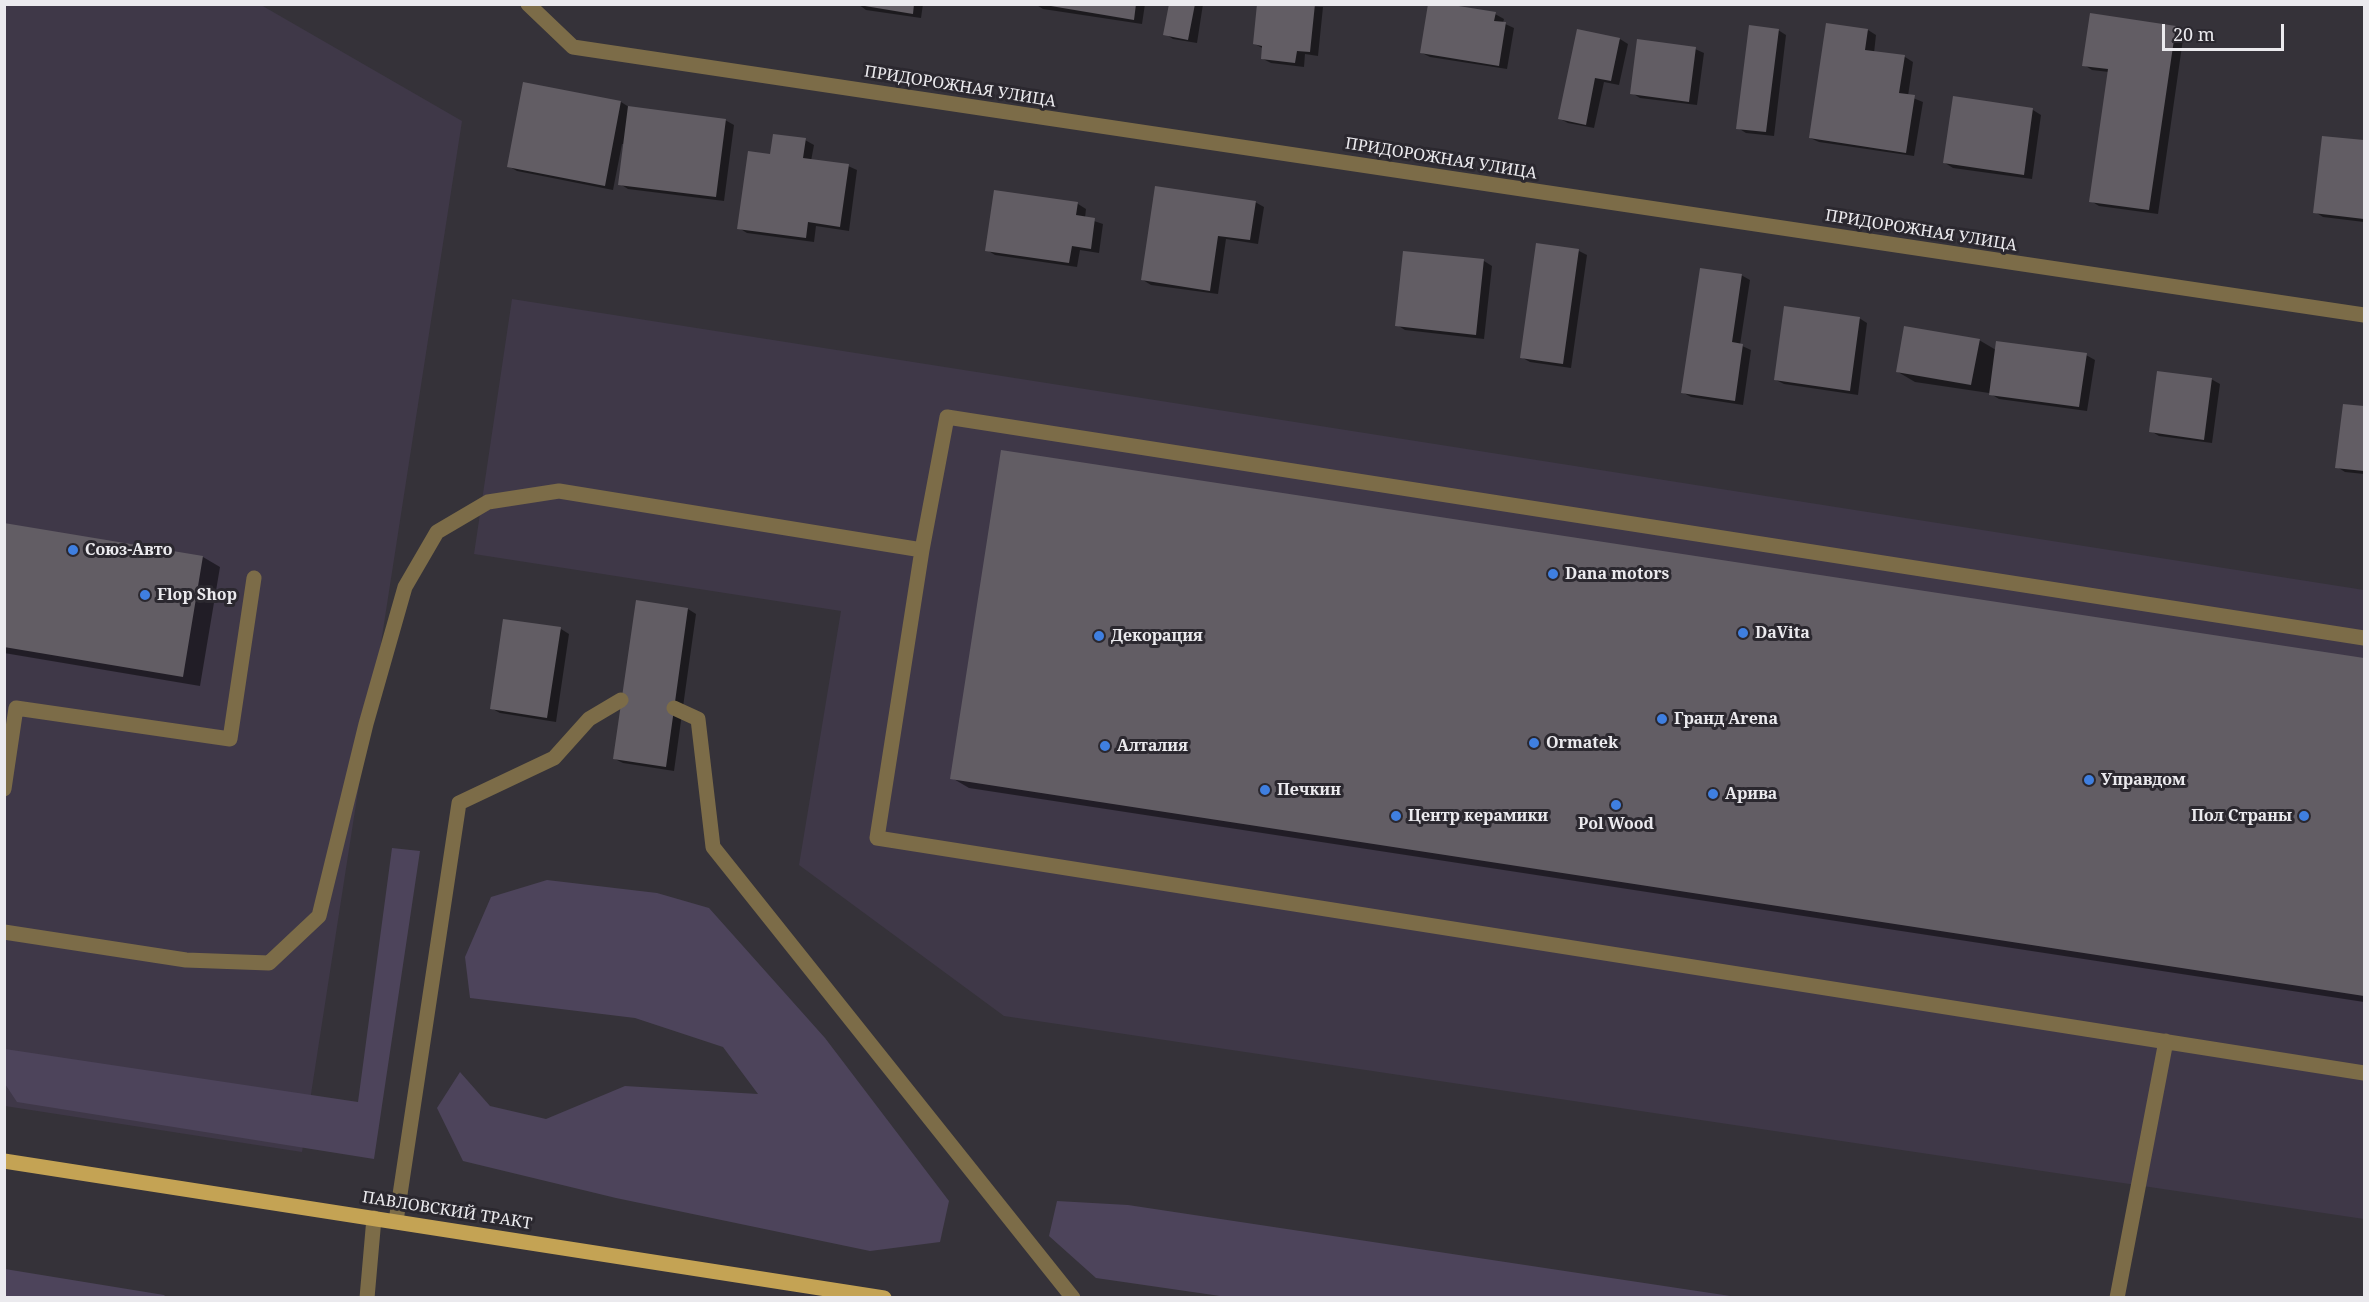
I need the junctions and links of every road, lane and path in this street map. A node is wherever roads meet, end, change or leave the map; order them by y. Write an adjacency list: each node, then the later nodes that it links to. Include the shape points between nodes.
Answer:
1 (528, 4): 2 (street, ПРИДОРОЖНАЯ УЛИЦА, via 573,47)
2 (2364, 315)
3 (922, 550): 5 (street, via 947,417); 9 (street, via 559,491 488,501 437,532 405,587 366,724 319,916 269,963 186,960); 10 (street, via 877,838)
4 (254, 578): 8 (street, via 230,739 16,708)
5 (2364, 638)
6 (621, 700): 14 (street, via 589,719 554,758 459,803)
7 (674, 708): 17 (street, via 698,719 713,847)
8 (4, 789)
9 (4, 932)
10 (2166, 1041): 11 (street); 18 (street)
11 (2364, 1073)
12 (4, 1161): 13 (main road, ПАВЛОВСКИЙ ТРАКТ)
13 (374, 1218): 14 (main road, ПАВЛОВСКИЙ ТРАКТ); 15 (street)
14 (396, 1221): 16 (main road, ПАВЛОВСКИЙ ТРАКТ)
15 (367, 1298)
16 (884, 1298)
17 (1073, 1298)
18 (2116, 1298)

